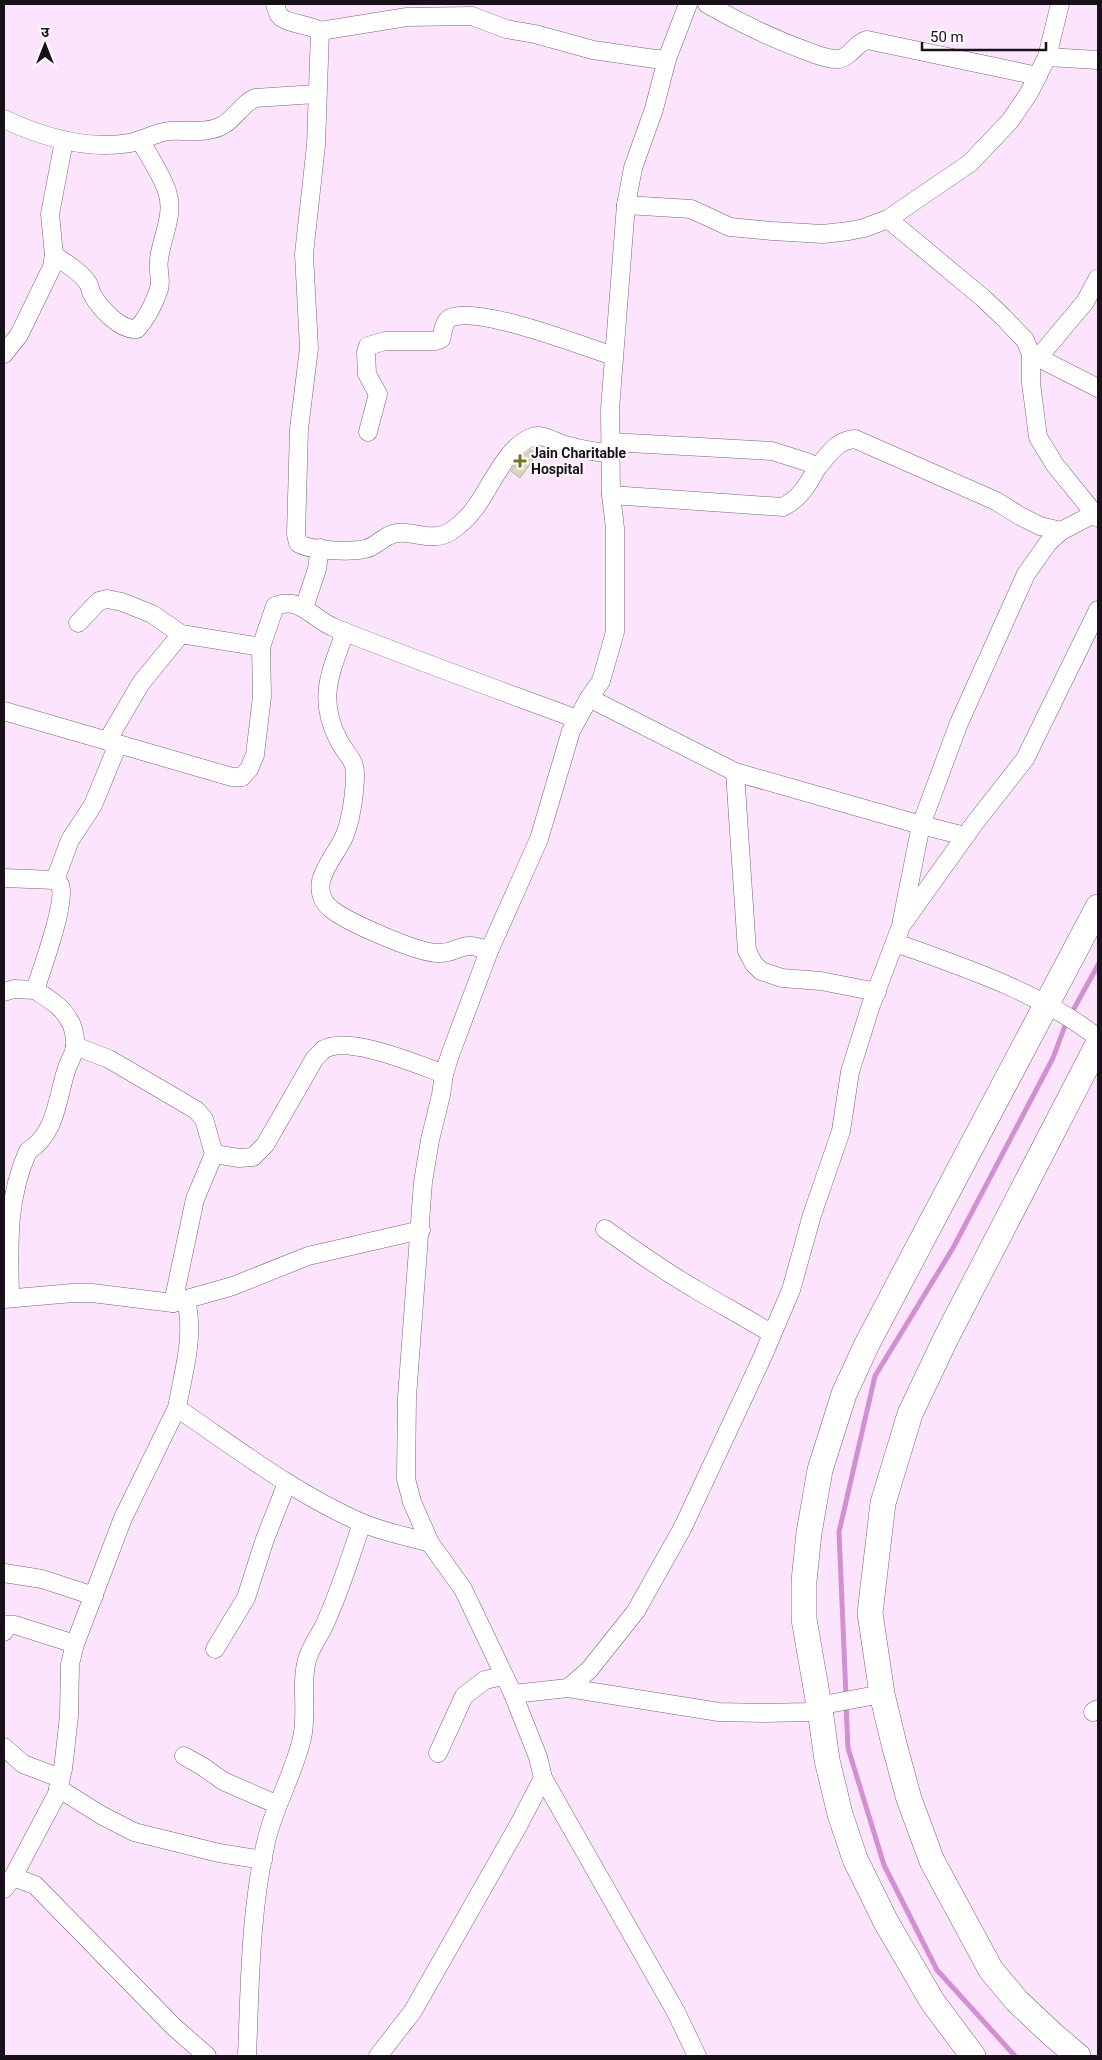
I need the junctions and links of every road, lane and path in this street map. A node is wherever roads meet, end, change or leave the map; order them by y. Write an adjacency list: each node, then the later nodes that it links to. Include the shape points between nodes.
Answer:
1 (275, 4): 7 (street, via 283,19)
2 (688, 4): 9 (street)
3 (707, 4): 11 (street, via 775,40 820,56 839,59 860,41 867,40)
4 (1060, 4): 8 (street)
5 (408, 10): 6 (street); 7 (street)
6 (469, 10): 9 (street, via 506,29 593,50)
7 (320, 31): 12 (street)
8 (1047, 57): 10 (street); 11 (street)
9 (667, 59): 16 (street, via 633,168)
10 (1098, 60)
11 (1038, 76): 17 (street, via 1010,121 970,163)
12 (316, 94): 14 (street, via 255,98 246,102 223,125 211,130 162,132); 30 (street, via 316,145 304,254 308,348 299,429 296,534 298,543 304,547)
13 (4, 120): 15 (street)
14 (140, 140): 15 (street, via 98,145); 18 (street, via 167,192 170,213 159,260 159,288 152,307 137,330 120,324 102,309 88,282)
15 (64, 141): 18 (street, via 50,214)
16 (626, 205): 17 (street, via 691,209 730,227 772,231 832,233 864,228); 21 (street)
17 (888, 219): 22 (street, via 1003,317)
18 (54, 255): 20 (street, via 48,277 19,335)
19 (1098, 278): 22 (street, via 1085,302)
20 (4, 354)
21 (613, 356): 24 (street, via 503,320 450,318 441,338 436,341 385,341 368,346 367,374 378,394); 25 (street)
22 (1034, 356): 23 (street); 28 (street, via 1031,383 1038,437 1055,465)
23 (1098, 388)
24 (368, 432)
25 (610, 448): 26 (street, via 772,451); 27 (street); 30 (street, via 594,452 546,437 531,437 508,457 475,508 444,535 434,538 394,533 366,549)
26 (817, 468): 27 (street, via 796,500 783,507); 29 (street, via 837,444 845,439 856,439 996,501 1040,526)
27 (611, 495): 37 (street, via 614,632 601,681)
28 (1096, 516): 29 (street)
29 (1060, 531): 42 (street, via 1026,574 959,723)
30 (320, 548): 31 (street, via 317,569)
31 (304, 608): 34 (street, via 325,624); 36 (street, via 292,602 275,606)
32 (1098, 610): 43 (street, via 1025,758)
33 (78, 623): 35 (street, via 99,601 107,598 152,614)
34 (346, 632): 39 (street); 49 (street, via 329,678 326,704 329,722 340,744 350,755 356,773 349,824 322,879 322,897 329,908 414,949 438,954 465,945)
35 (181, 634): 36 (street); 40 (street, via 141,683)
36 (261, 647): 40 (street, via 262,696 255,755 242,777 232,777)
37 (589, 698): 39 (street); 41 (street)
38 (4, 711): 40 (street)
39 (577, 719): 49 (street, via 540,839)
40 (112, 742): 45 (street, via 93,804 70,840)
41 (735, 772): 42 (street); 52 (street, via 747,950 754,964 761,972 782,978 821,980)
42 (921, 825): 43 (street); 47 (street)
43 (965, 836): 47 (street)
44 (4, 878): 45 (street)
45 (55, 880): 50 (street, via 61,888 58,913)
46 (1098, 906): 53 (street)
47 (901, 926): 48 (street)
48 (896, 942): 52 (street); 53 (street, via 982,975)
49 (489, 950): 56 (street)
50 (35, 990): 51 (street); 55 (street, via 61,1008 70,1021)
51 (4, 992)
52 (877, 992): 62 (street, via 850,1072 841,1131 791,1290)
53 (1056, 1010): 54 (street); 76 (street, via 867,1344 844,1394 820,1470 804,1581 804,1619)
54 (1094, 1036): 75 (street, via 910,1414 883,1503 870,1613)
55 (76, 1046): 57 (street, via 109,1059 196,1110 204,1118); 60 (street, via 48,1130 40,1144 28,1151 14,1197 8,1238)
56 (444, 1074): 57 (street, via 377,1050 352,1046 324,1049 265,1145 253,1157); 59 (street, via 423,1182)
57 (214, 1154): 61 (street, via 195,1199)
58 (605, 1229): 62 (street, via 654,1264)
59 (420, 1230): 61 (street, via 308,1256 232,1286); 66 (street, via 407,1397 406,1471 412,1502)
60 (7, 1299): 61 (street, via 92,1293)
61 (180, 1302): 63 (street, via 190,1317 189,1342)
62 (772, 1334): 73 (street, via 683,1527 636,1611 589,1670)
63 (177, 1408): 64 (street); 68 (street, via 123,1518)
64 (287, 1483): 65 (street); 71 (street, via 246,1598)
65 (362, 1523): 66 (street); 82 (street, via 343,1579 307,1660 305,1722 291,1774)
66 (430, 1543): 72 (street, via 463,1589)
67 (4, 1573): 68 (street, via 50,1581)
68 (94, 1596): 70 (street)
69 (4, 1632): 70 (street, via 7,1625 15,1625)
70 (76, 1644): 81 (street, via 70,1664 68,1716)
71 (215, 1649)
72 (503, 1676): 74 (street); 78 (street, via 485,1680 464,1696)
73 (568, 1688): 74 (street); 76 (street, via 719,1712)
74 (513, 1694): 80 (street)
75 (874, 1702): 76 (street); 90 (street, via 932,1861 982,1953 1017,2001)
76 (822, 1711): 89 (street, via 831,1778 855,1859 886,1922 932,2001)
77 (4, 1748): 81 (street, via 23,1764)
78 (438, 1753)
79 (184, 1756): 82 (street, via 223,1781)
80 (543, 1778): 87 (street, via 413,2011); 88 (street, via 676,2012)
81 (59, 1783): 83 (street, via 101,1815 134,1832); 84 (street)
82 (278, 1805): 83 (street)
83 (263, 1860): 86 (street, via 250,1957)
84 (8, 1883): 85 (street, via 35,1885 174,2027)
85 (207, 2056)
86 (247, 2056)
87 (378, 2056)
88 (697, 2056)
89 (973, 2056)
90 (1078, 2056)

